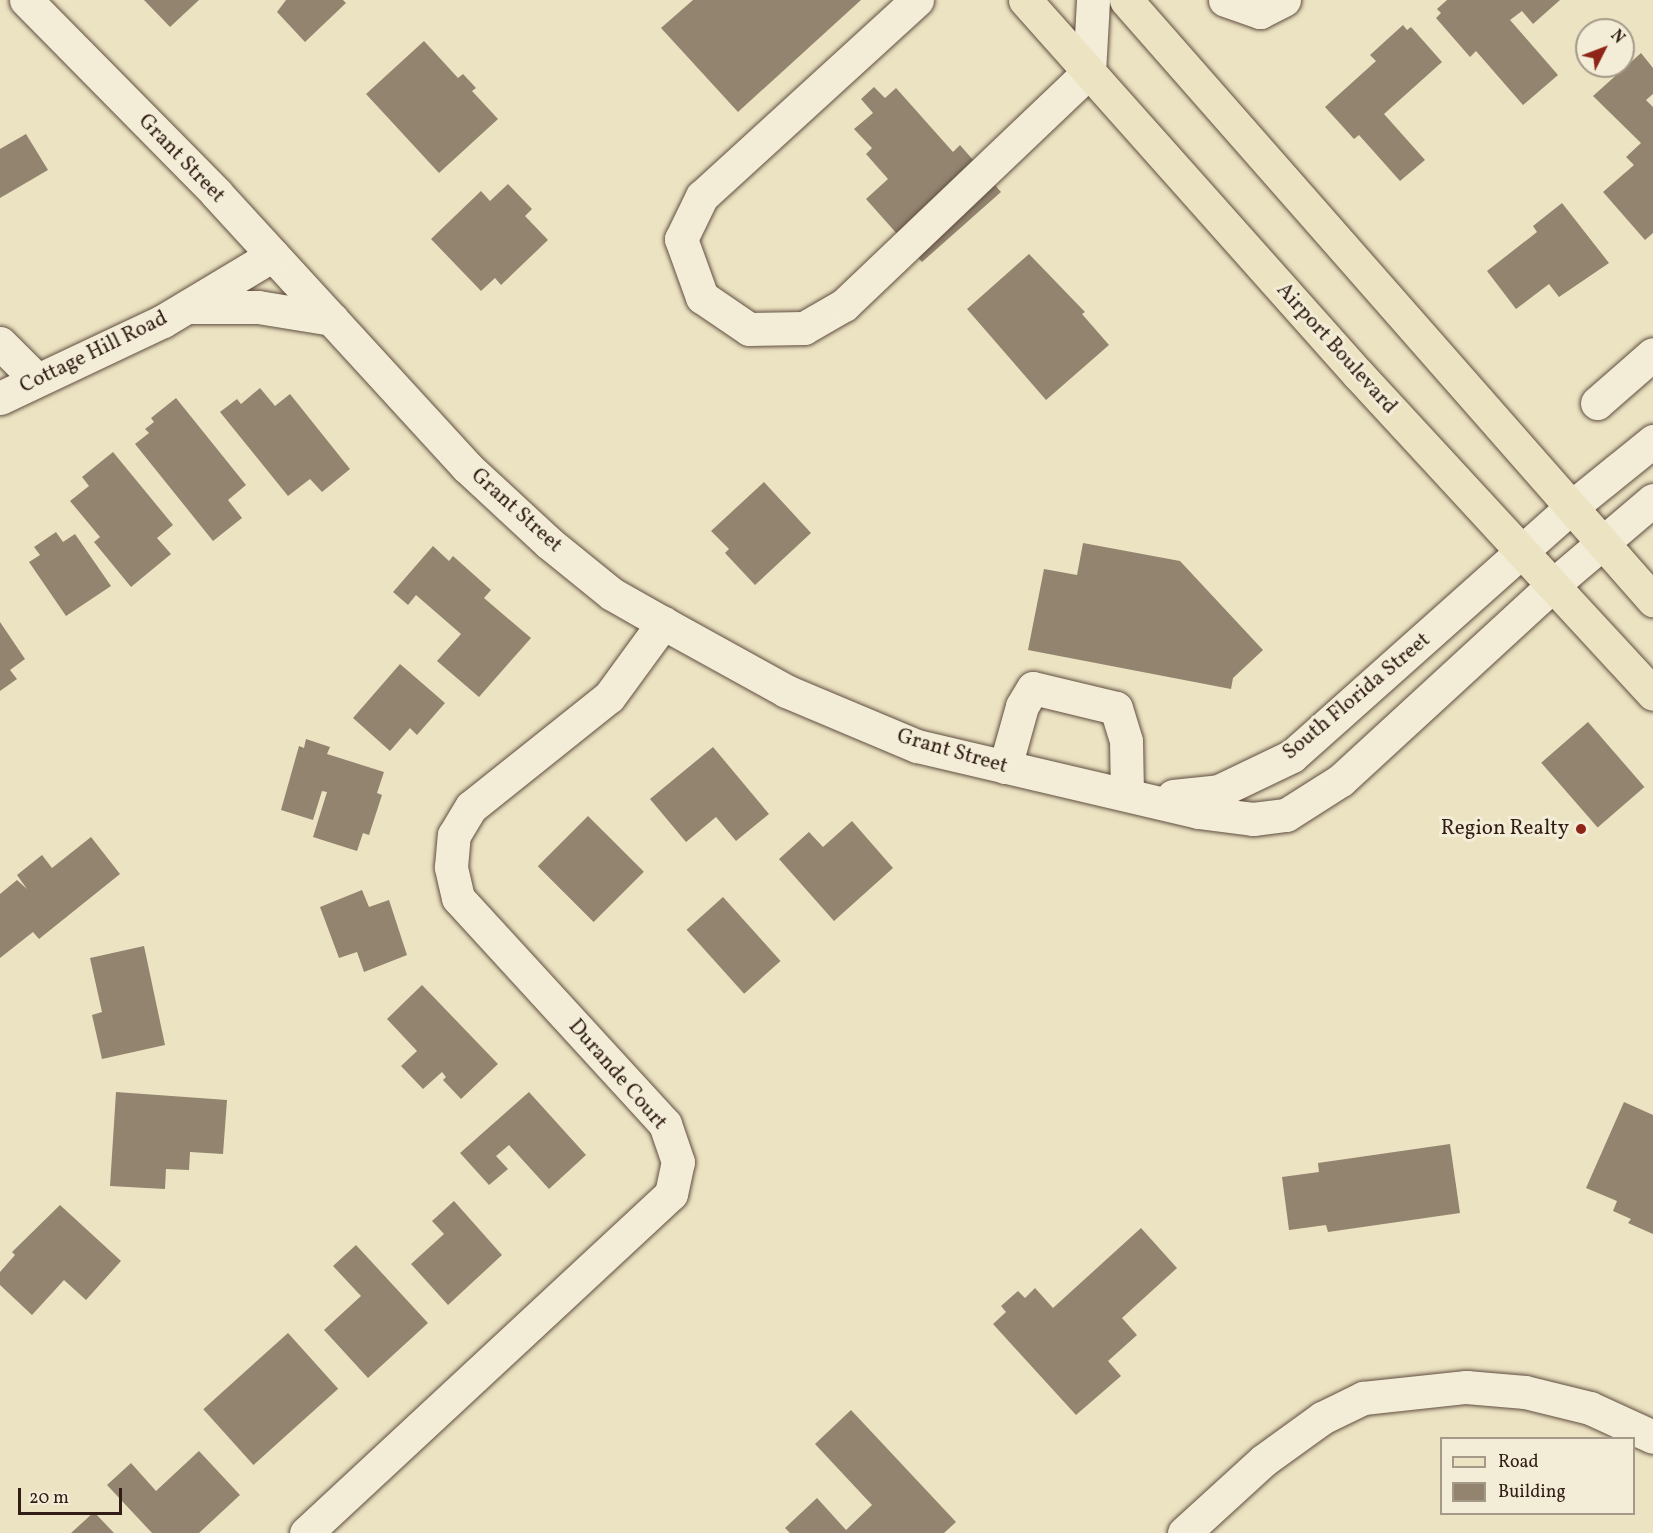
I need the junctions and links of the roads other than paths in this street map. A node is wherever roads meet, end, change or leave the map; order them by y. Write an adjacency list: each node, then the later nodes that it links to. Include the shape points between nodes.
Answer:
1 (26, 0): 9 (street, Grant Street)
2 (917, 0): 8 (street, via 702,196 681,239 702,297 749,329 804,328 844,305)
3 (1025, 0): 8 (main road, Airport Boulevard)
4 (1094, 0): 8 (street)
5 (1126, 0): 19 (main road)
6 (1225, 0): 7 (street)
7 (1272, 6)
8 (1089, 72): 21 (main road, Airport Boulevard)
9 (273, 255): 10 (street, Cottage Hill Road); 11 (street, Grant Street)
10 (188, 307): 11 (street, Cottage Hill Road, via 258,307); 14 (street, Cottage Hill Road)
11 (332, 319): 24 (street, Grant Street, via 467,466 549,543 612,594)
12 (0, 343): 14 (street)
13 (1653, 354): 16 (street)
14 (37, 380): 15 (street, Cottage Hill Road)
15 (0, 398)
16 (1597, 403)
17 (1653, 441): 19 (street, South Florida Street)
18 (1653, 500): 20 (street)
19 (1574, 506): 20 (main road); 21 (street, South Florida Street)
20 (1605, 541): 22 (street); 23 (main road)
21 (1522, 553): 22 (main road, Airport Boulevard); 27 (street, South Florida Street, via 1292,756 1219,791)
22 (1553, 585): 25 (main road, Airport Boulevard); 27 (street, via 1341,780 1286,815 1253,819 1198,812)
23 (1653, 600)
24 (663, 623): 26 (street, Grant Street, via 786,691 917,746); 29 (street, Durande Court, via 609,697 471,807 454,835 451,867 458,898 665,1124 678,1162 671,1194)
25 (1653, 694)
26 (1005, 768): 27 (street, Grant Street); 27 (street, via 1022,706 1033,688 1116,708)
27 (1139, 795)
28 (1653, 1437): 30 (street, via 1590,1408 1525,1392 1466,1388 1363,1398 1323,1418 1264,1460)
29 (306, 1533)
30 (1184, 1533)

